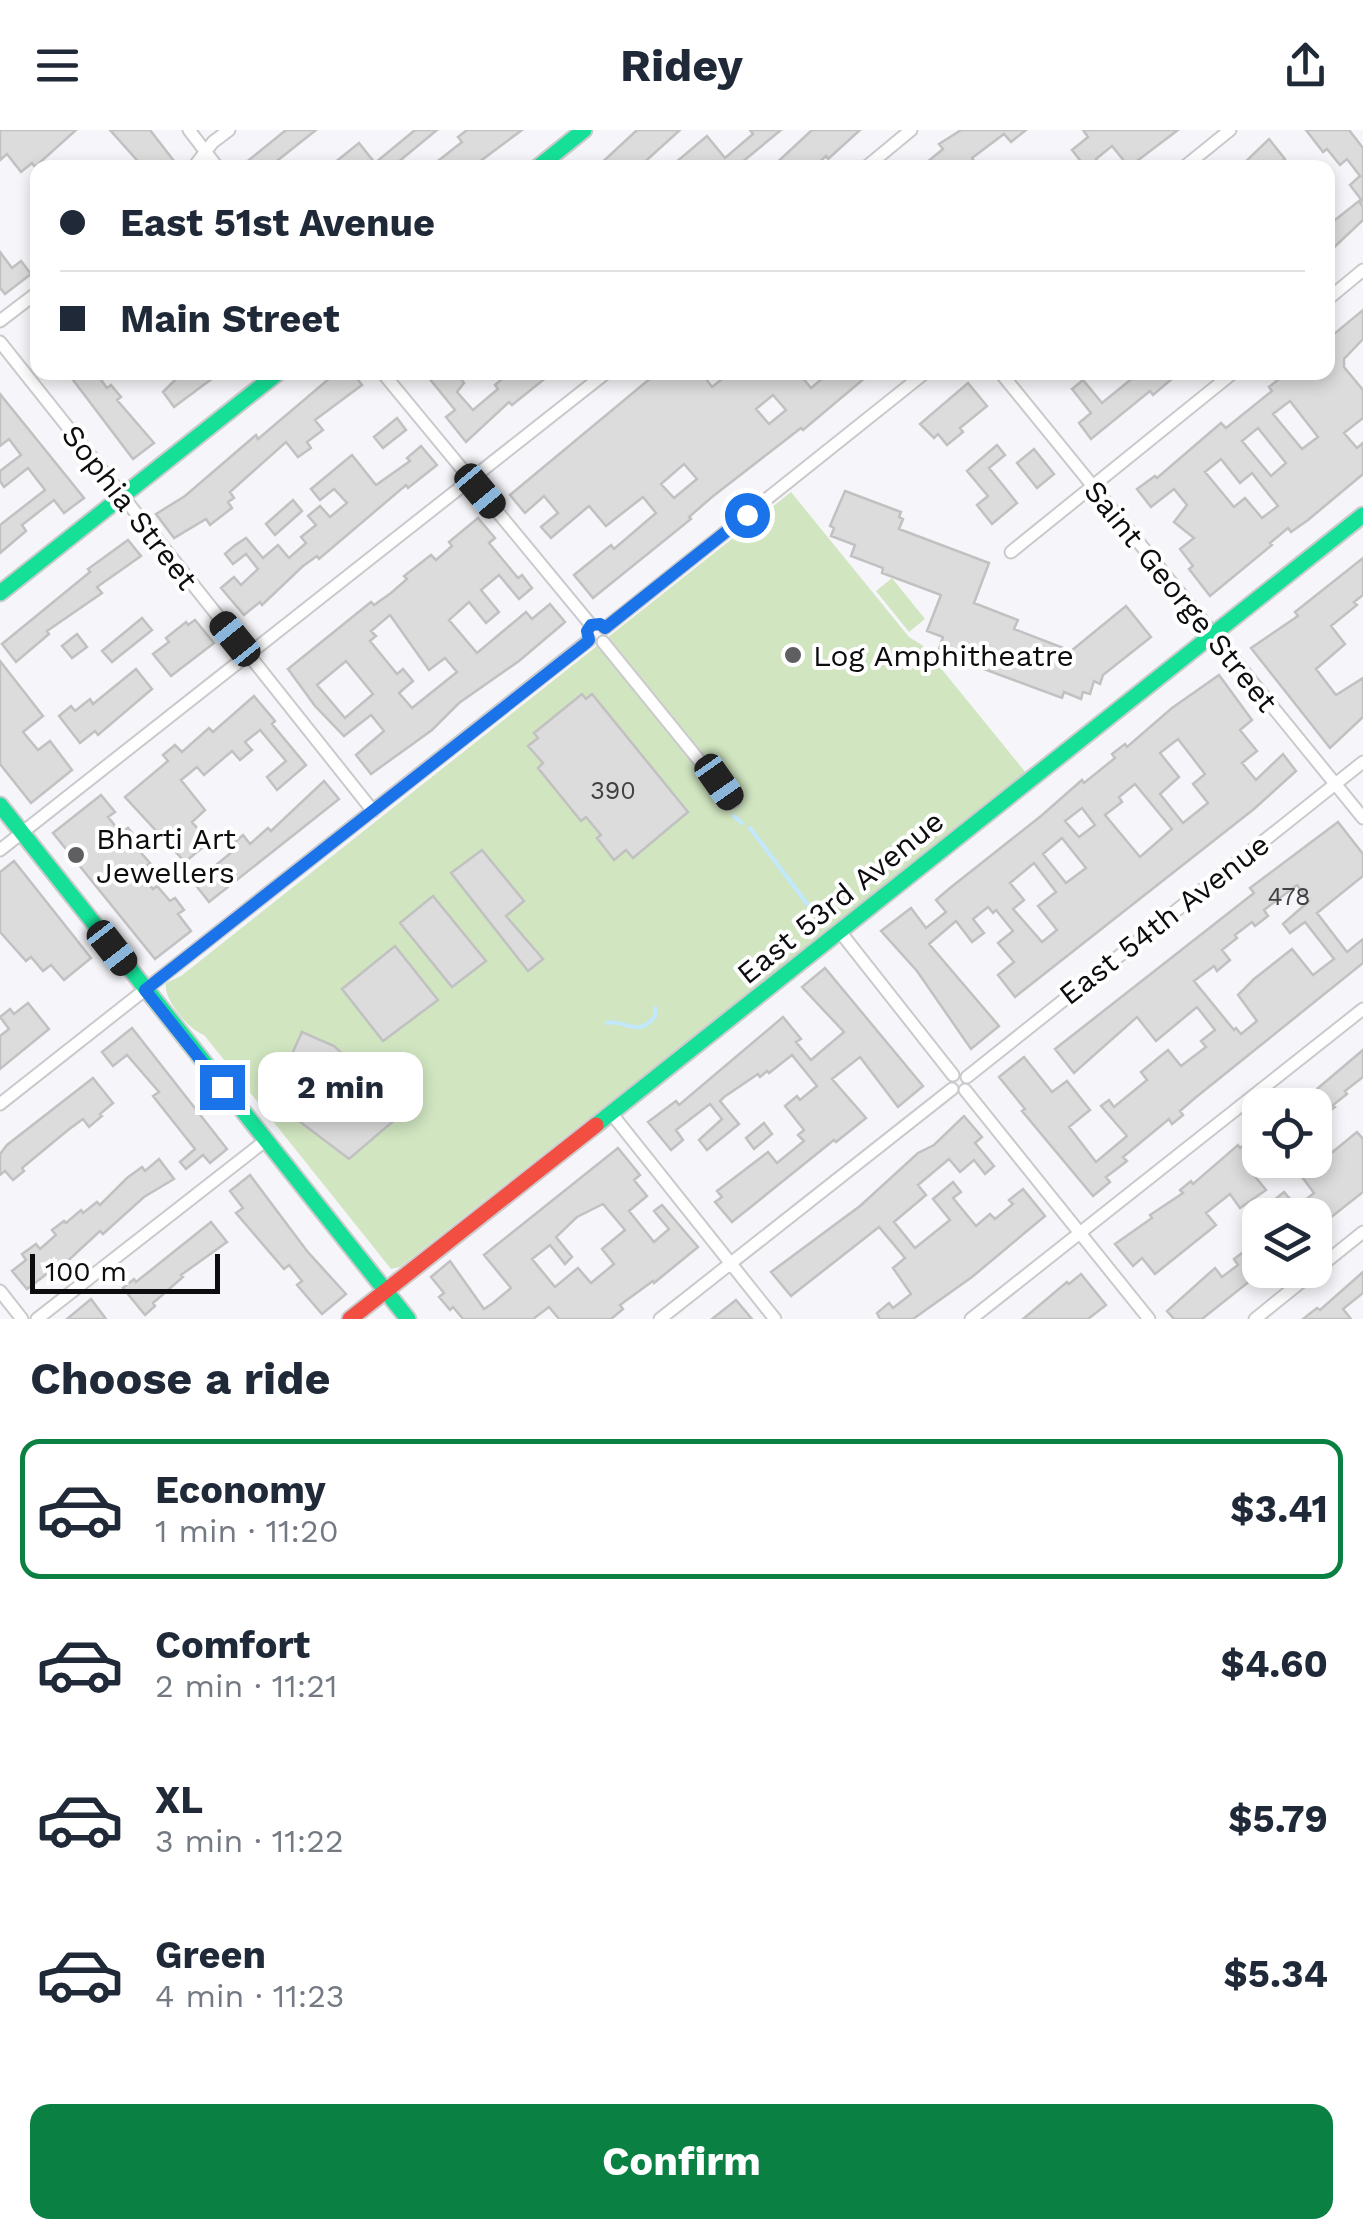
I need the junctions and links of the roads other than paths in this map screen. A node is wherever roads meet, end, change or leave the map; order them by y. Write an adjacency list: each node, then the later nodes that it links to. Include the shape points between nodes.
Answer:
1 (189, 130): 6 (street)
2 (228, 130): 6 (street)
3 (584, 130): 9 (street)
4 (911, 130): 10 (street)
5 (1230, 130): 11 (street)
6 (206, 152): 7 (street); 8 (street)
7 (200, 160)
8 (212, 160)
9 (547, 160)
10 (875, 160)
11 (1194, 160)
12 (1363, 270): 13 (street)
13 (1335, 292)
14 (30, 298): 15 (street)
15 (0, 321)
16 (0, 342): 25 (street, Sophia Street)
17 (269, 380): 25 (street)
18 (389, 380): 23 (street)
19 (597, 380): 23 (street)
20 (916, 380): 30 (street)
21 (1006, 380): 24 (street, Saint George Street)
22 (1224, 380): 24 (street)
23 (471, 479): 29 (street); 33 (street)
24 (1092, 486): 27 (street); 31 (street, Saint George Street)
25 (121, 497): 28 (street); 33 (street, Sophia Street)
26 (1363, 515): 31 (street, East 53rd Avenue)
27 (1011, 552)
28 (0, 593)
29 (591, 625): 30 (street, via 600,624); 32 (street)
30 (604, 635): 32 (street, via 597,644); 36 (street)
31 (1212, 635): 35 (street, Saint George Street); 42 (street, East 53rd Avenue)
32 (589, 640): 38 (street)
33 (247, 654): 38 (street, Sophia Street); 40 (street)
34 (1363, 762): 35 (street, East 54th Avenue)
35 (1335, 784): 39 (street, Saint George Street); 45 (street, East 54th Avenue)
36 (733, 802)
37 (0, 806): 40 (street)
38 (373, 811): 43 (street)
39 (1363, 818)
40 (22, 833): 41 (street); 43 (street)
41 (0, 850)
42 (841, 932): 45 (street); 47 (street, East 53rd Avenue)
43 (145, 990): 46 (street); 48 (street)
44 (1363, 1008): 50 (street)
45 (959, 1083): 50 (street); 51 (street, East 54th Avenue)
46 (0, 1104)
47 (611, 1113): 51 (street); 52 (street, East 53rd Avenue)
48 (265, 1141): 52 (street); 55 (street)
49 (1363, 1232): 62 (street)
50 (1082, 1233): 60 (street); 61 (street)
51 (731, 1263): 58 (street, East 54th Avenue); 59 (street)
52 (385, 1291): 56 (street, East 53rd Avenue); 57 (street)
53 (0, 1292): 54 (street)
54 (22, 1319)
55 (38, 1319)
56 (350, 1319)
57 (408, 1319)
58 (660, 1319)
59 (776, 1319)
60 (971, 1319)
61 (1149, 1319)
62 (1255, 1319)

